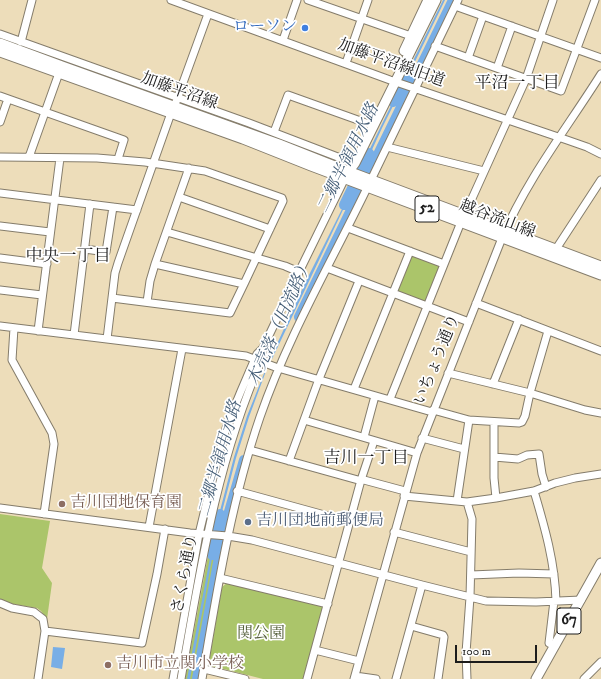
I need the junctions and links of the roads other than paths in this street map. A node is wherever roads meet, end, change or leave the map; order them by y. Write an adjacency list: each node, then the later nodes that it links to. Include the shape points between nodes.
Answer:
1 (32, 0): 19 (street)
2 (171, 0): 11 (street, 加藤平沼線旧道)
3 (296, 0): 18 (street)
4 (308, 0): 13 (street)
5 (368, 0): 13 (street)
6 (428, 0): 16 (main road)
7 (436, 0): 32 (main road)
8 (553, 0): 17 (street)
9 (595, 0): 22 (street)
10 (456, 3): 12 (street); 21 (street)
11 (208, 14): 18 (street, 加藤平沼線旧道); 36 (street)
12 (483, 16): 14 (street); 25 (street)
13 (362, 19): 16 (street); 27 (street)
14 (512, 26): 17 (street); 28 (street)
15 (0, 34): 19 (street)
16 (411, 36): 32 (main road)
17 (541, 36): 22 (street); 31 (street)
18 (283, 40): 27 (street, 加藤平沼線旧道)
19 (21, 42): 24 (street)
20 (0, 43): 29 (main road, 加藤平沼線)
21 (435, 46): 25 (street); 33 (street)
22 (577, 50): 26 (street); 31 (street, via 561,91)
23 (0, 52): 29 (main road, 加藤平沼線)
24 (65, 57): 29 (street); 36 (street)
25 (468, 58): 28 (street)
26 (601, 58)
27 (346, 63): 32 (street, 加藤平沼線旧道)
28 (497, 68): 31 (street)
29 (60, 70): 36 (main road, 加藤平沼線); 37 (street)
30 (601, 74): 43 (street, いちょう通り)
31 (526, 79): 38 (street)
32 (395, 82): 33 (street, 加藤平沼線旧道); 40 (main road); 54 (main road)
33 (415, 88): 38 (street, 加藤平沼線旧道); 44 (street)
34 (0, 96): 35 (street)
35 (8, 99): 37 (street); 39 (street)
36 (174, 106): 41 (main road, 加藤平沼線); 51 (street); 54 (main road, 加藤平沼線)
37 (46, 113): 47 (street); 49 (street, via 124,140)
38 (508, 120): 43 (street, 加藤平沼線旧道); 53 (street)
39 (0, 122)
40 (369, 124): 42 (street, via 288,95); 54 (main road, via 350,161)
41 (247, 127): 42 (street); 54 (main road, 加藤平沼線)
42 (274, 132): 50 (street)
43 (560, 137): 45 (street, 加藤平沼線旧道); 69 (street, いちょう通り, via 527,187)
44 (387, 147): 53 (street); 56 (street)
45 (601, 154)
46 (0, 157): 47 (street)
47 (29, 158): 48 (street)
48 (60, 158): 49 (street); 59 (street)
49 (118, 158): 51 (street)
50 (343, 159)
51 (154, 164): 52 (street); 62 (street)
52 (189, 168): 58 (street); 66 (street, via 282,198 283,201)
53 (484, 171): 63 (street)
54 (350, 174): 56 (main road, 越谷流山線 / 52); 80 (street, さくら通り)
55 (601, 180): 71 (street)
56 (369, 182): 63 (main road, 越谷流山線 / 52); 65 (street)
57 (0, 193): 59 (street)
58 (179, 198): 66 (street); 68 (street)
59 (54, 200): 60 (street); 67 (street)
60 (90, 204): 61 (street); 70 (street)
61 (113, 207): 62 (street); 70 (street, via 106,252)
62 (137, 210): 87 (street, via 118,263)
63 (463, 218): 69 (main road, 越谷流山線 / 52); 77 (street)
64 (0, 226): 67 (street)
65 (348, 228): 72 (street); 79 (street)
66 (270, 229): 74 (street)
67 (50, 232): 75 (street)
68 (167, 232): 74 (street); 76 (street)
69 (504, 234): 71 (main road, 越谷流山線 / 52); 81 (main road, 越谷流山線 / 52); 89 (street, いちょう通り)
70 (85, 249): 97 (street)
71 (556, 249): 78 (main road, 越谷流山線 / 52)
72 (410, 251): 77 (street); 85 (street)
73 (0, 258): 75 (street)
74 (257, 258): 80 (street); 83 (street)
75 (46, 264): 86 (street)
76 (155, 264): 83 (street); 88 (street)
77 (444, 264): 90 (street)
78 (601, 266)
79 (326, 268): 82 (street); 102 (street)
80 (299, 272): 101 (street, さくら通り, via 263,348 257,354)
81 (601, 275)
82 (359, 280): 85 (street); 104 (street)
83 (244, 284): 88 (street, via 230,313)
84 (0, 290): 86 (street)
85 (393, 293): 90 (street); 106 (street)
86 (42, 296): 95 (street)
87 (112, 298): 88 (street); 98 (street)
88 (147, 302)
89 (476, 303): 91 (street); 92 (street, いちょう通り)
90 (427, 306): 92 (street); 109 (street)
91 (519, 319): 96 (street); 105 (street)
92 (469, 322): 103 (street, いちょう通り)
93 (0, 326): 94 (street)
94 (14, 328): 95 (street); 133 (street, via 12,360 54,439)
95 (38, 331): 97 (street)
96 (548, 331): 100 (street); 107 (street)
97 (74, 335): 98 (street)
98 (107, 339): 99 (street)
99 (182, 349): 101 (street, via 244,356); 135 (street)
100 (601, 351)
101 (260, 362): 102 (street); 138 (street, さくら通り, via 241,391 227,425); 139 (street, さくら通り, via 238,421 214,503)
102 (279, 368): 104 (street); 119 (street)
103 (448, 373): 105 (street); 110 (street, いちょう通り)
104 (319, 379): 106 (street); 112 (street)
105 (493, 384): 107 (street)
106 (354, 389): 108 (street)
107 (530, 393): 111 (street); 114 (street, via 522,422)
108 (375, 396): 109 (street); 115 (street)
109 (390, 399): 110 (street)
110 (433, 411): 113 (street); 116 (street, いちょう通り)
111 (601, 413)
112 (304, 420): 115 (street); 122 (street)
113 (469, 420): 114 (street); 118 (street)
114 (494, 422): 121 (street)
115 (364, 437): 117 (street)
116 (422, 438): 118 (street); 120 (street, いちょう通り)
117 (374, 441): 120 (street); 124 (street)
118 (464, 449): 130 (street)
119 (250, 450): 122 (street); 126 (street)
120 (417, 453): 128 (street, いちょう通り)
121 (494, 457): 125 (street, via 518,458 539,454); 129 (street)
122 (289, 461): 124 (street)
123 (601, 474): 125 (street, via 575,478)
124 (361, 480): 128 (street); 134 (street)
125 (546, 487): 127 (street)
126 (237, 491): 134 (street); 140 (street)
127 (534, 491): 129 (street); 145 (street)
128 (404, 494): 130 (street); 137 (street, いちょう通り)
129 (496, 498): 131 (street)
130 (457, 501): 131 (street)
131 (467, 502): 141 (street, via 472,520)
132 (0, 508): 133 (street)
133 (44, 514): 135 (street)
134 (350, 522): 142 (street)
135 (149, 527): 136 (street)
136 (165, 529): 138 (street); 155 (street, via 142,643)
137 (394, 532): 141 (street); 144 (street, いちょう通り)
138 (199, 534): 139 (street); 163 (street, さくら通り)
139 (210, 535): 140 (street); 164 (street, さくら通り)
140 (227, 536): 142 (street, via 260,541); 147 (street)
141 (471, 552): 146 (street)
142 (339, 562): 144 (street); 153 (street)
143 (601, 563): 150 (main road, 67)
144 (383, 574): 148 (street); 158 (street, いちょう通り)
145 (554, 574): 146 (street); 151 (street)
146 (471, 575): 149 (street)
147 (220, 578): 153 (street); 160 (street)
148 (422, 585): 149 (street); 154 (street)
149 (470, 597): 151 (street, via 498,602); 171 (street)
150 (581, 600): 151 (street); 156 (main road, 67)
151 (555, 601): 156 (street, via 549,643)
152 (0, 603): 155 (street, via 34,612 43,619)
153 (328, 604): 157 (street)
154 (411, 626): 169 (street); 170 (street, via 443,635)
155 (45, 631): 162 (street)
156 (555, 646): 172 (main road, 67)
157 (315, 650): 158 (street); 167 (street)
158 (359, 661): 161 (street, いちょう通り)
159 (601, 662): 173 (street)
160 (204, 669): 165 (street); 166 (street)
161 (354, 678): 168 (street)
162 (38, 679)
163 (173, 679)
164 (181, 679)
165 (202, 679)
166 (245, 679)
167 (308, 679)
168 (376, 679)
169 (396, 679)
170 (438, 679)
171 (467, 679)
172 (536, 679)
173 (584, 679)

